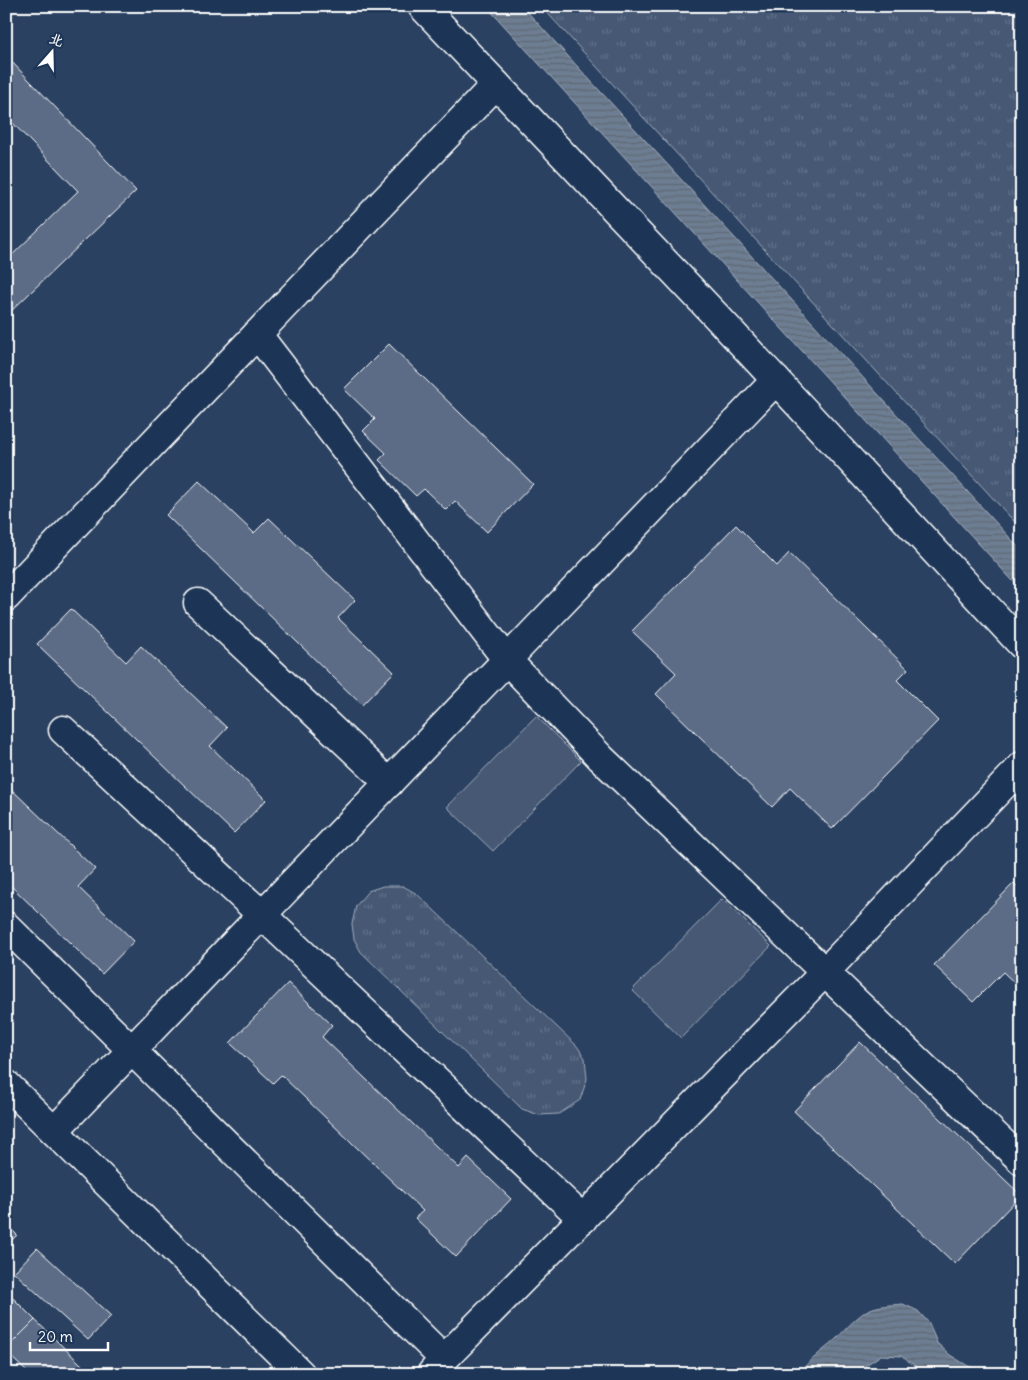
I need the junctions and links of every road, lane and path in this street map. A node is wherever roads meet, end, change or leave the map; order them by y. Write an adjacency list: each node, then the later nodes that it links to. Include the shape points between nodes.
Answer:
1 (422, 6): 2 (street)
2 (496, 84): 3 (street); 4 (street)
3 (257, 334): 5 (street); 8 (street)
4 (776, 380): 7 (street); 8 (street)
5 (6, 597)
6 (198, 603): 11 (street)
7 (1022, 645)
8 (507, 660): 11 (street); 14 (street, via 601,758)
9 (63, 730): 12 (street)
10 (1022, 766): 14 (street)
11 (389, 783): 12 (street)
12 (262, 915): 15 (street); 19 (street)
13 (6, 926): 15 (street)
14 (825, 972): 18 (street); 19 (street)
15 (132, 1050): 17 (street); 20 (street)
16 (6, 1084): 17 (street)
17 (54, 1131): 21 (street)
18 (1022, 1161)
19 (583, 1219): 20 (street)
20 (438, 1366)
21 (301, 1374)

